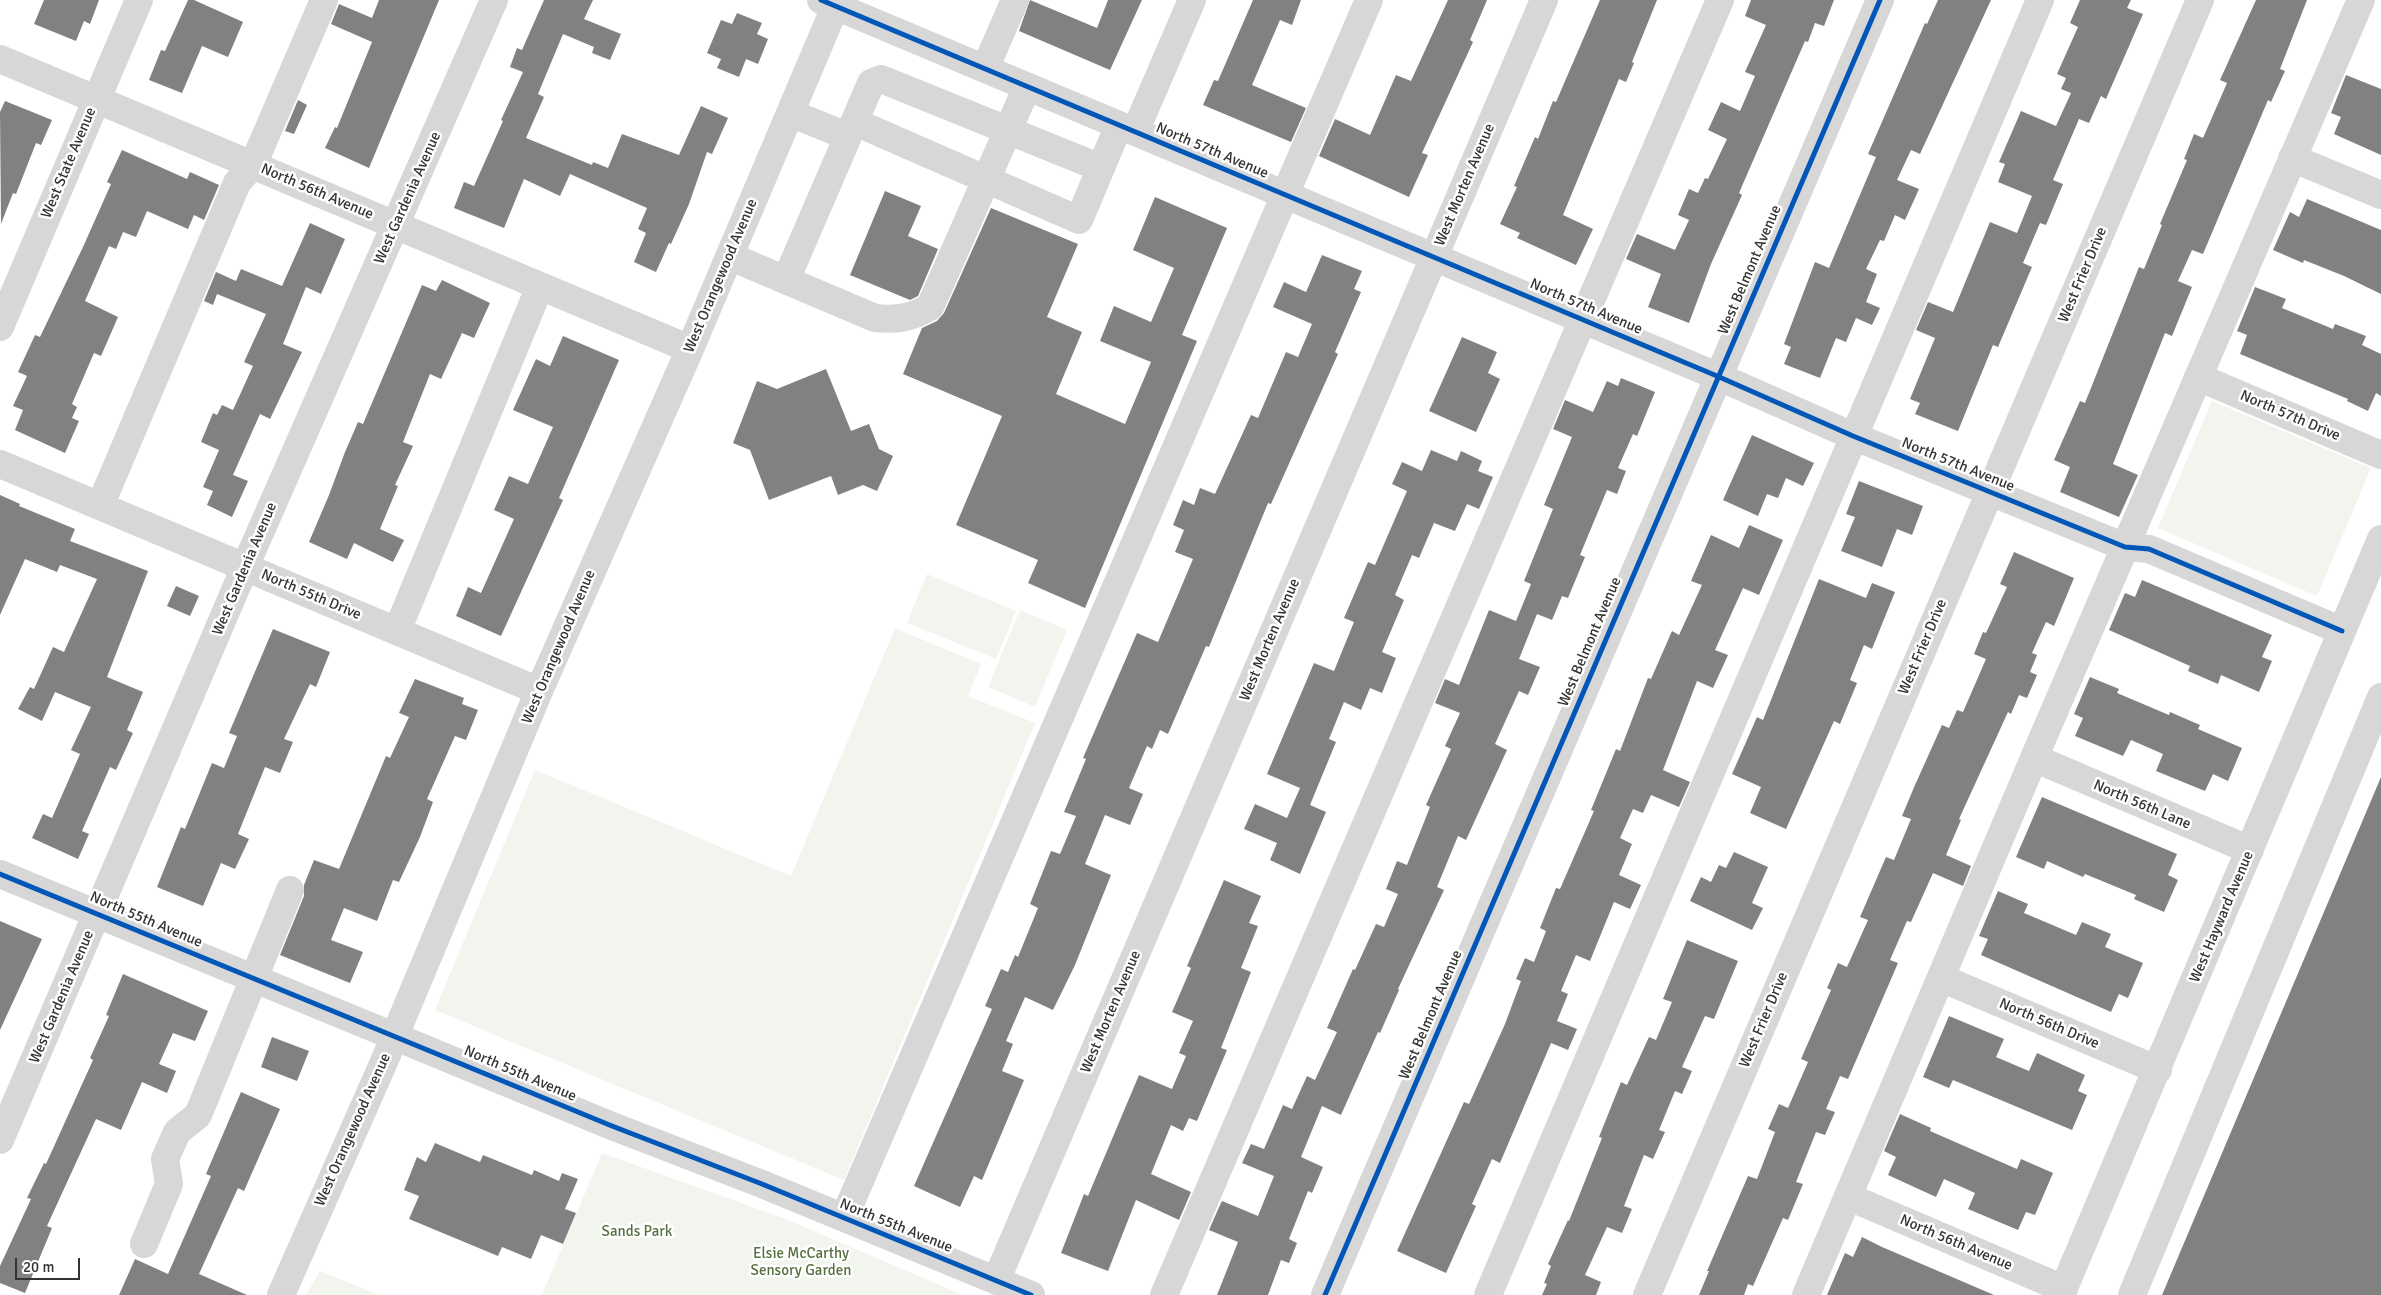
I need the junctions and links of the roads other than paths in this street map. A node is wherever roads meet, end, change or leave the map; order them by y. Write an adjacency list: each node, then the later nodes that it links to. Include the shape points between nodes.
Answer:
1 (139, 0): 17 (street, West State Avenue)
2 (324, 0): 23 (street)
3 (494, 0): 28 (street, West Gardenia Avenue)
4 (1015, 0): 15 (street)
5 (1192, 0): 20 (street)
6 (1369, 0): 26 (street)
7 (1544, 0): 30 (street, West Morten Avenue)
8 (1720, 0): 33 (street)
9 (1880, 0): 36 (street, West Belmont Avenue)
10 (2040, 0): 38 (street)
11 (2200, 0): 41 (street, West Frier Drive)
12 (2361, 0): 22 (street)
13 (832, 2): 15 (street, North 57th Avenue); 18 (street, West Orangewood Avenue)
14 (0, 59): 17 (street, North 56th Avenue)
15 (985, 69): 16 (street, North 57th Avenue)
16 (1027, 87): 20 (street, North 57th Avenue); 21 (street)
17 (96, 99): 23 (street, North 56th Avenue); 34 (street, West State Avenue)
18 (790, 113): 19 (street); 29 (street, West Orangewood Avenue)
19 (851, 129): 21 (street, via 871,83 881,79); 25 (street); 31 (street)
20 (1127, 129): 24 (street); 26 (street, North 57th Avenue)
21 (1009, 130): 24 (street); 25 (street)
22 (2292, 158): 27 (street); 37 (street)
23 (252, 165): 28 (street, North 56th Avenue); 42 (street, via 237,183)
24 (1101, 168): 25 (street, via 1080,220)
25 (987, 180): 31 (street, via 930,307 914,316 898,320 875,318)
26 (1285, 195): 30 (street, North 57th Avenue); 61 (street)
27 (2381, 195)
28 (396, 226): 32 (street, North 56th Avenue); 45 (street, West Gardenia Avenue)
29 (729, 256): 31 (street); 35 (street, West Orangewood Avenue)
30 (1434, 257): 33 (street, North 57th Avenue); 63 (street, West Morten Avenue)
31 (786, 280)
32 (540, 286): 35 (street, North 56th Avenue); 46 (street)
33 (1583, 320): 36 (street, North 57th Avenue); 67 (street)
34 (0, 327)
35 (690, 349): 48 (street, West Orangewood Avenue)
36 (1717, 376): 38 (street, North 57th Avenue); 68 (street, West Belmont Avenue)
37 (2198, 377): 39 (street, North 57th Drive); 44 (street)
38 (1853, 436): 41 (street, North 57th Avenue); 69 (street)
39 (2381, 456)
40 (0, 464): 42 (street, North 55th Drive)
41 (1990, 491): 44 (street, North 57th Avenue); 70 (street, West Frier Drive)
42 (100, 506): 45 (street, North 55th Drive)
43 (2381, 539): 47 (street, West Hayward Avenue)
44 (2125, 547): 47 (street, North 57th Avenue, via 2149,549); 50 (street)
45 (245, 567): 46 (street, North 55th Drive); 54 (street, West Gardenia Avenue)
46 (396, 630): 48 (street, North 55th Drive)
47 (2342, 631): 51 (street, West Hayward Avenue)
48 (539, 691): 57 (street, West Orangewood Avenue)
49 (2381, 698): 72 (street)
50 (2034, 758): 51 (street, North 56th Lane); 55 (street)
51 (2250, 850): 58 (street, West Hayward Avenue)
52 (0, 874): 54 (street, North 55th Avenue)
53 (290, 890): 56 (street)
54 (98, 914): 56 (street, North 55th Avenue); 59 (street, West Gardenia Avenue)
55 (1941, 978): 58 (street, North 56th Drive); 60 (street)
56 (254, 979): 57 (street, North 55th Avenue); 62 (street, via 198,1115 177,1132 165,1159 169,1184)
57 (395, 1036): 61 (street, North 55th Avenue); 65 (street, West Orangewood Avenue)
58 (2158, 1070): 64 (street, West Hayward Avenue)
59 (0, 1140)
60 (1848, 1197): 64 (street, North 56th Avenue); 71 (street)
61 (844, 1218): 63 (street, North 55th Avenue)
62 (144, 1244)
63 (996, 1280): 66 (street, North 55th Avenue)
64 (2063, 1292)
65 (280, 1295)
66 (1031, 1295)
67 (1164, 1295)
68 (1325, 1295)
69 (1488, 1295)
70 (1647, 1295)
71 (1806, 1295)
72 (2132, 1295)

